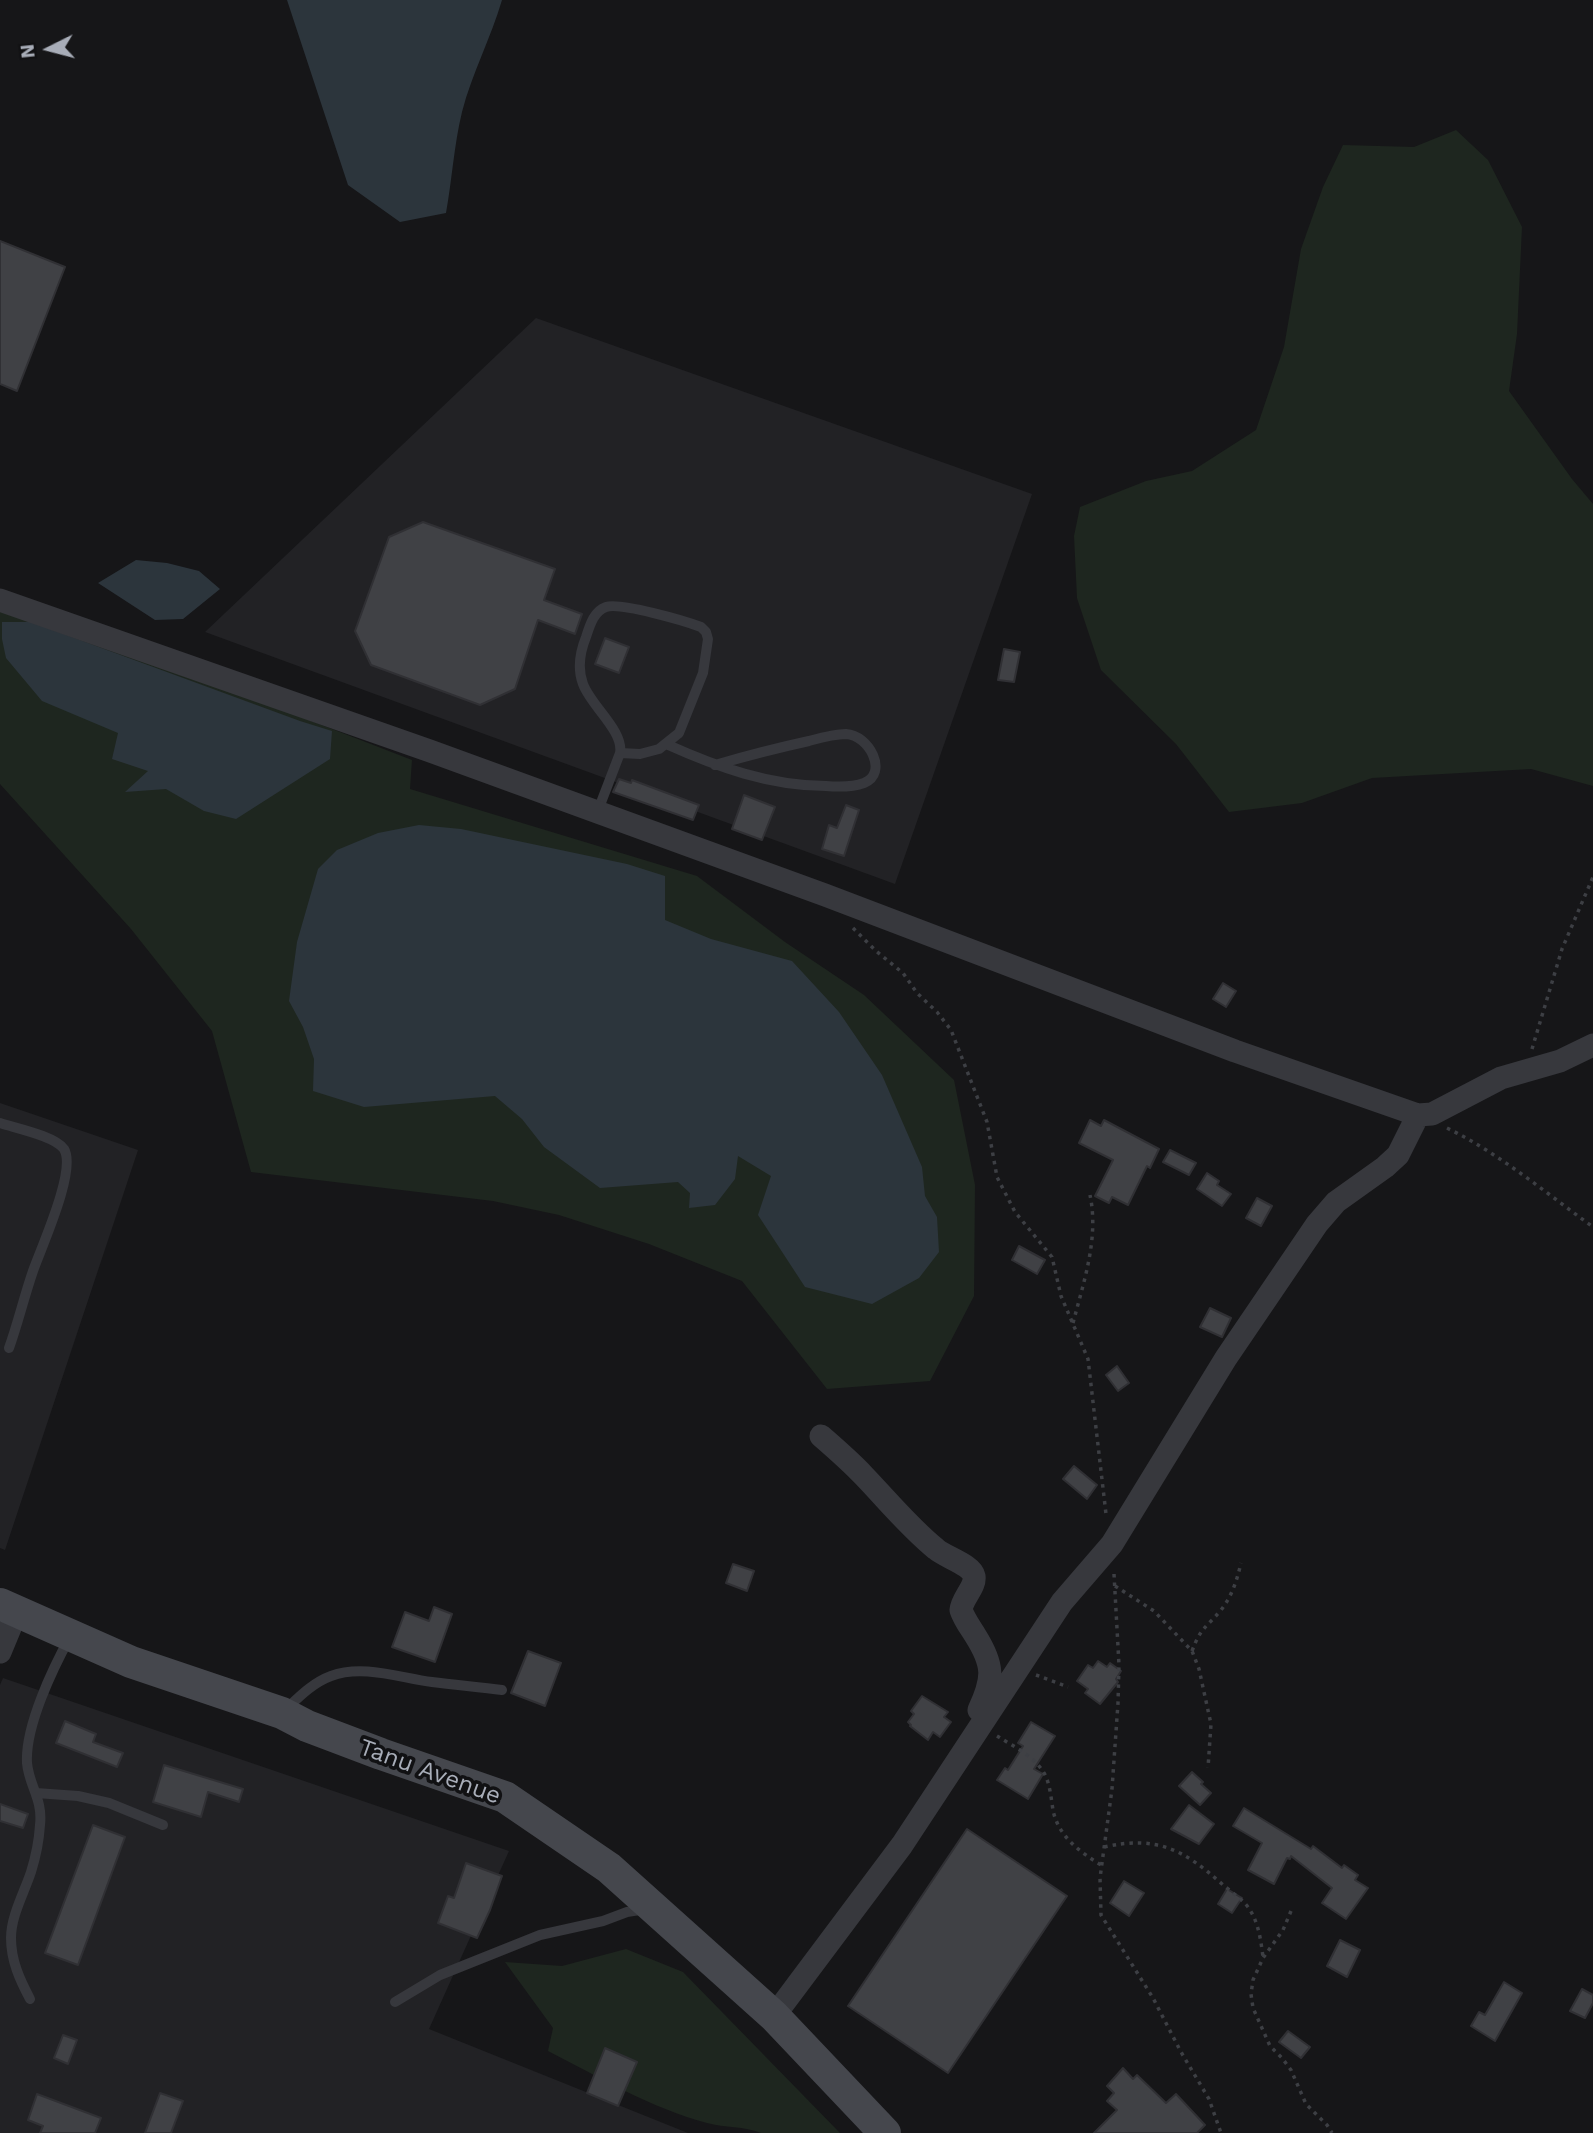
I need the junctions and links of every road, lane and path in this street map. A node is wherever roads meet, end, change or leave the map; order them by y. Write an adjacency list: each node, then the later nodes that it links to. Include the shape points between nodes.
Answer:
1 (0, 600): 5 (street)
2 (666, 744): 3 (lane, via 649,752); 3 (lane, via 682,728 703,673 706,632 691,623 621,606 606,607 595,614 584,640 580,671 593,702 618,735); 4 (lane)
3 (620, 753): 5 (lane)
4 (715, 765): 4 (lane, via 802,786 834,787 866,782 874,773 875,762 864,741 845,734)
5 (597, 813): 7 (street)
6 (1593, 877): 9 (path, via 1562,949)
7 (825, 895): 10 (street, via 1235,1051); 14 (path, via 838,915 903,973 951,1030 987,1122 996,1177 1015,1213 1052,1257)
8 (1593, 1045): 9 (street)
9 (1526, 1070): 10 (street)
10 (1424, 1114): 13 (path, via 1496,1156); 17 (street, via 1398,1155 1336,1202 1317,1223 1226,1358)
11 (0, 1123): 15 (lane, via 58,1143 68,1161 56,1211)
12 (1090, 1195): 14 (path, via 1093,1242)
13 (1593, 1227)
14 (1073, 1323): 17 (path, via 1090,1371)
15 (9, 1348)
16 (821, 1436): 28 (street, via 929,1544 973,1573 961,1610 988,1658 991,1674)
17 (1112, 1544): 19 (path); 24 (street, via 1062,1602)
18 (1241, 1563): 22 (path, via 1227,1601 1199,1633)
19 (1115, 1586): 22 (path, via 1154,1611); 32 (path, via 1118,1703)
20 (8, 1608): 21 (street, Tanu Avenue); 23 (street)
21 (71, 1634): 27 (street, Tanu Avenue, via 131,1662); 30 (lane, via 47,1683 28,1746 28,1771)
22 (1192, 1651): 29 (path, via 1211,1724)
23 (0, 1652)
24 (1018, 1668): 25 (path); 28 (street)
25 (1068, 1687)
26 (502, 1690): 27 (lane, via 354,1672 326,1678)
27 (282, 1713): 34 (street, Tanu Avenue, via 505,1797 609,1868)
28 (977, 1731): 33 (path, via 1038,1765 1060,1829); 39 (street, via 872,1887)
29 (1208, 1768)
30 (36, 1793): 31 (lane, via 109,1803); 37 (lane, via 41,1809 37,1852 11,1936 15,1965)
31 (163, 1825)
32 (1104, 1847): 33 (path); 36 (path, via 1136,1842 1186,1855 1248,1907)
33 (1102, 1866): 41 (path, via 1101,1915 1153,1998 1209,2099)
34 (654, 1908): 38 (lane, via 540,1935 440,1975); 39 (street, Tanu Avenue)
35 (1291, 1911): 36 (path)
36 (1263, 1958): 42 (path, via 1253,1980 1253,2008 1306,2104)
37 (30, 1999)
38 (395, 2002)
39 (774, 2016): 40 (street, Tanu Avenue)
40 (885, 2133)
41 (1222, 2133)
42 (1332, 2133)

